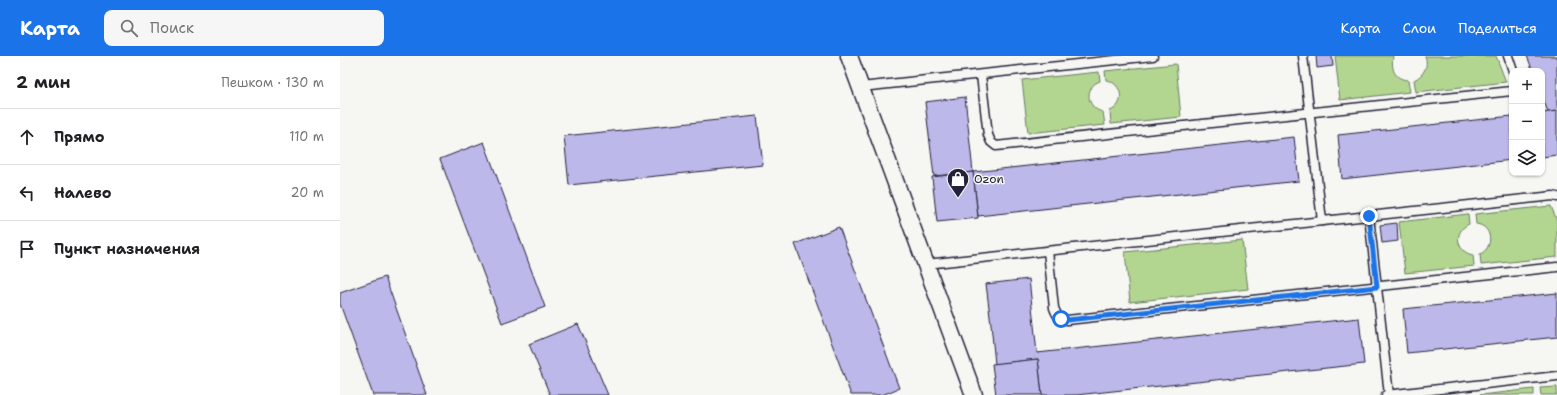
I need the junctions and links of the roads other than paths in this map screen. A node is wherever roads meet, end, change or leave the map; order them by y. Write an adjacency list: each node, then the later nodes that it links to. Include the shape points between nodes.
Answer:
1 (849, 56): 7 (street)
2 (1153, 56): 6 (lane)
3 (1303, 56): 9 (lane)
4 (1508, 56): 5 (lane)
5 (1512, 68)
6 (981, 74): 7 (lane); 9 (lane, via 988,135 996,146)
7 (861, 88): 14 (street)
8 (1509, 91): 9 (lane)
9 (1310, 113): 12 (lane)
10 (1557, 197): 11 (lane)
11 (1369, 216): 12 (lane); 16 (lane)
12 (1322, 221): 13 (lane)
13 (1048, 250): 14 (lane); 16 (lane, via 1054,308 1056,315 1067,320)
14 (926, 264): 18 (street)
15 (1557, 267): 16 (lane)
16 (1377, 287): 20 (lane)
17 (1557, 376): 20 (lane)
18 (974, 395)
19 (1386, 395): 20 (lane)
20 (1389, 395)

